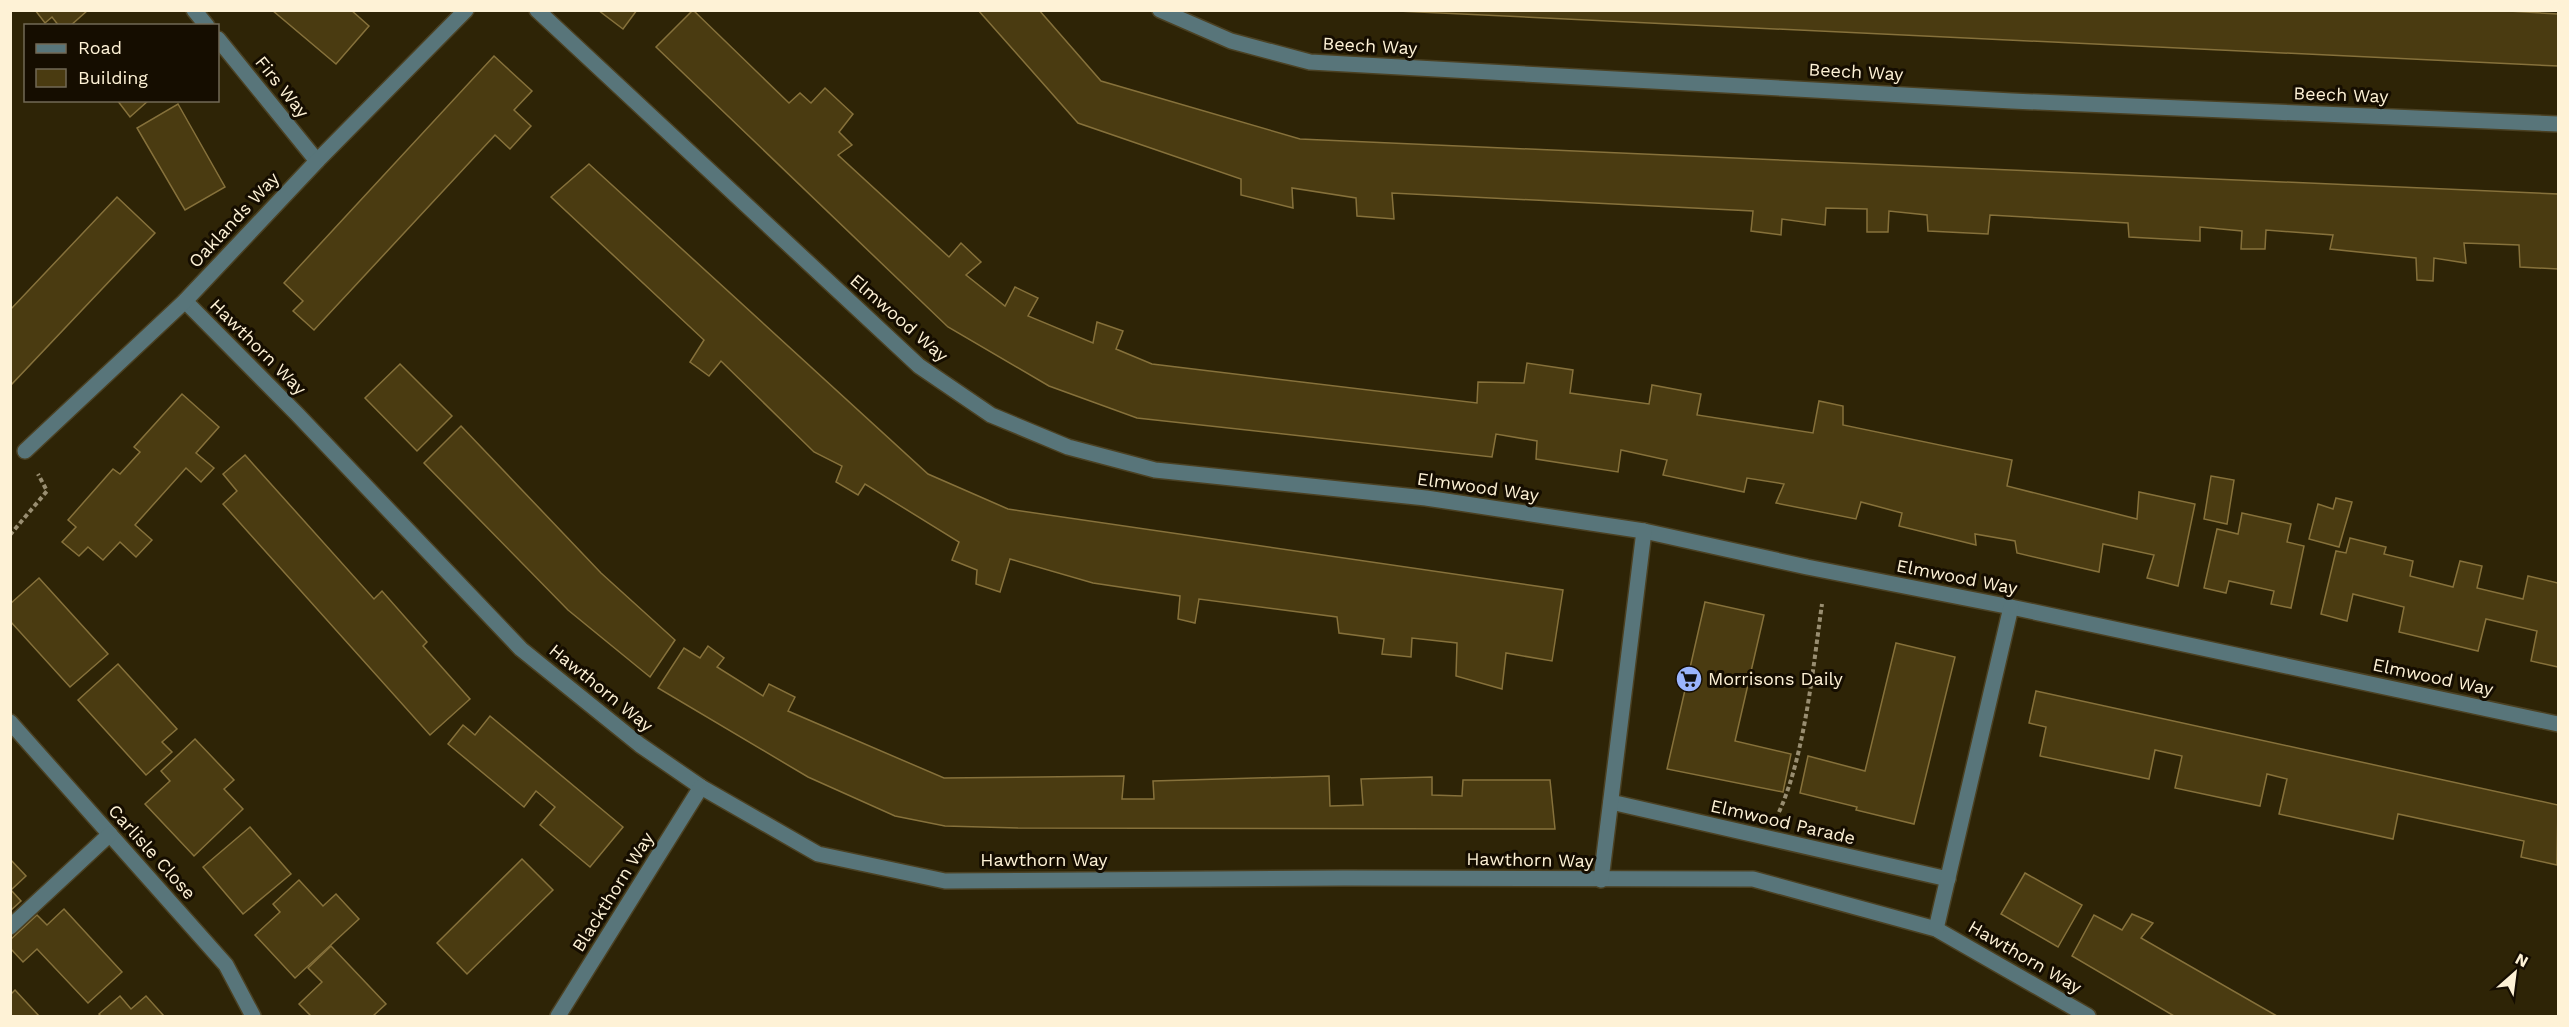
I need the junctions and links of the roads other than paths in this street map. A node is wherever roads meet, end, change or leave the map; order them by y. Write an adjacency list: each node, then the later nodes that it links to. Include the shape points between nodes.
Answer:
1 (194, 10): 5 (street)
2 (466, 10): 8 (street, Oaklands Way)
3 (537, 10): 11 (street, Elmwood Way, via 919,366 991,415 1068,447 1155,470 1426,498)
4 (1160, 10): 7 (street, Beech Way, via 1230,41 1310,62 2024,101)
5 (205, 24)
6 (219, 40): 8 (street, Firs Way)
7 (2559, 124)
8 (317, 161): 9 (street, Oaklands Way)
9 (185, 301): 10 (street, Oaklands Way); 15 (street, Hawthorn Way, via 521,649 640,745)
10 (25, 451)
11 (1644, 531): 12 (street, Elmwood Way); 16 (street)
12 (2011, 607): 14 (street, Elmwood Way); 18 (street)
13 (10, 722): 17 (street, Carlisle Close)
14 (2559, 724)
15 (701, 787): 19 (street, Hawthorn Way, via 818,854 945,880); 23 (street, Blackthorn Way)
16 (1611, 802): 18 (street, Elmwood Parade); 19 (street)
17 (110, 834): 20 (street); 22 (street, Carlisle Close, via 226,965)
18 (1948, 879): 21 (street)
19 (1601, 880): 21 (street, Hawthorn Way, via 1753,879)
20 (10, 927)
21 (1936, 929): 24 (street, Hawthorn Way)
22 (253, 1017)
23 (558, 1017)
24 (2088, 1017)

